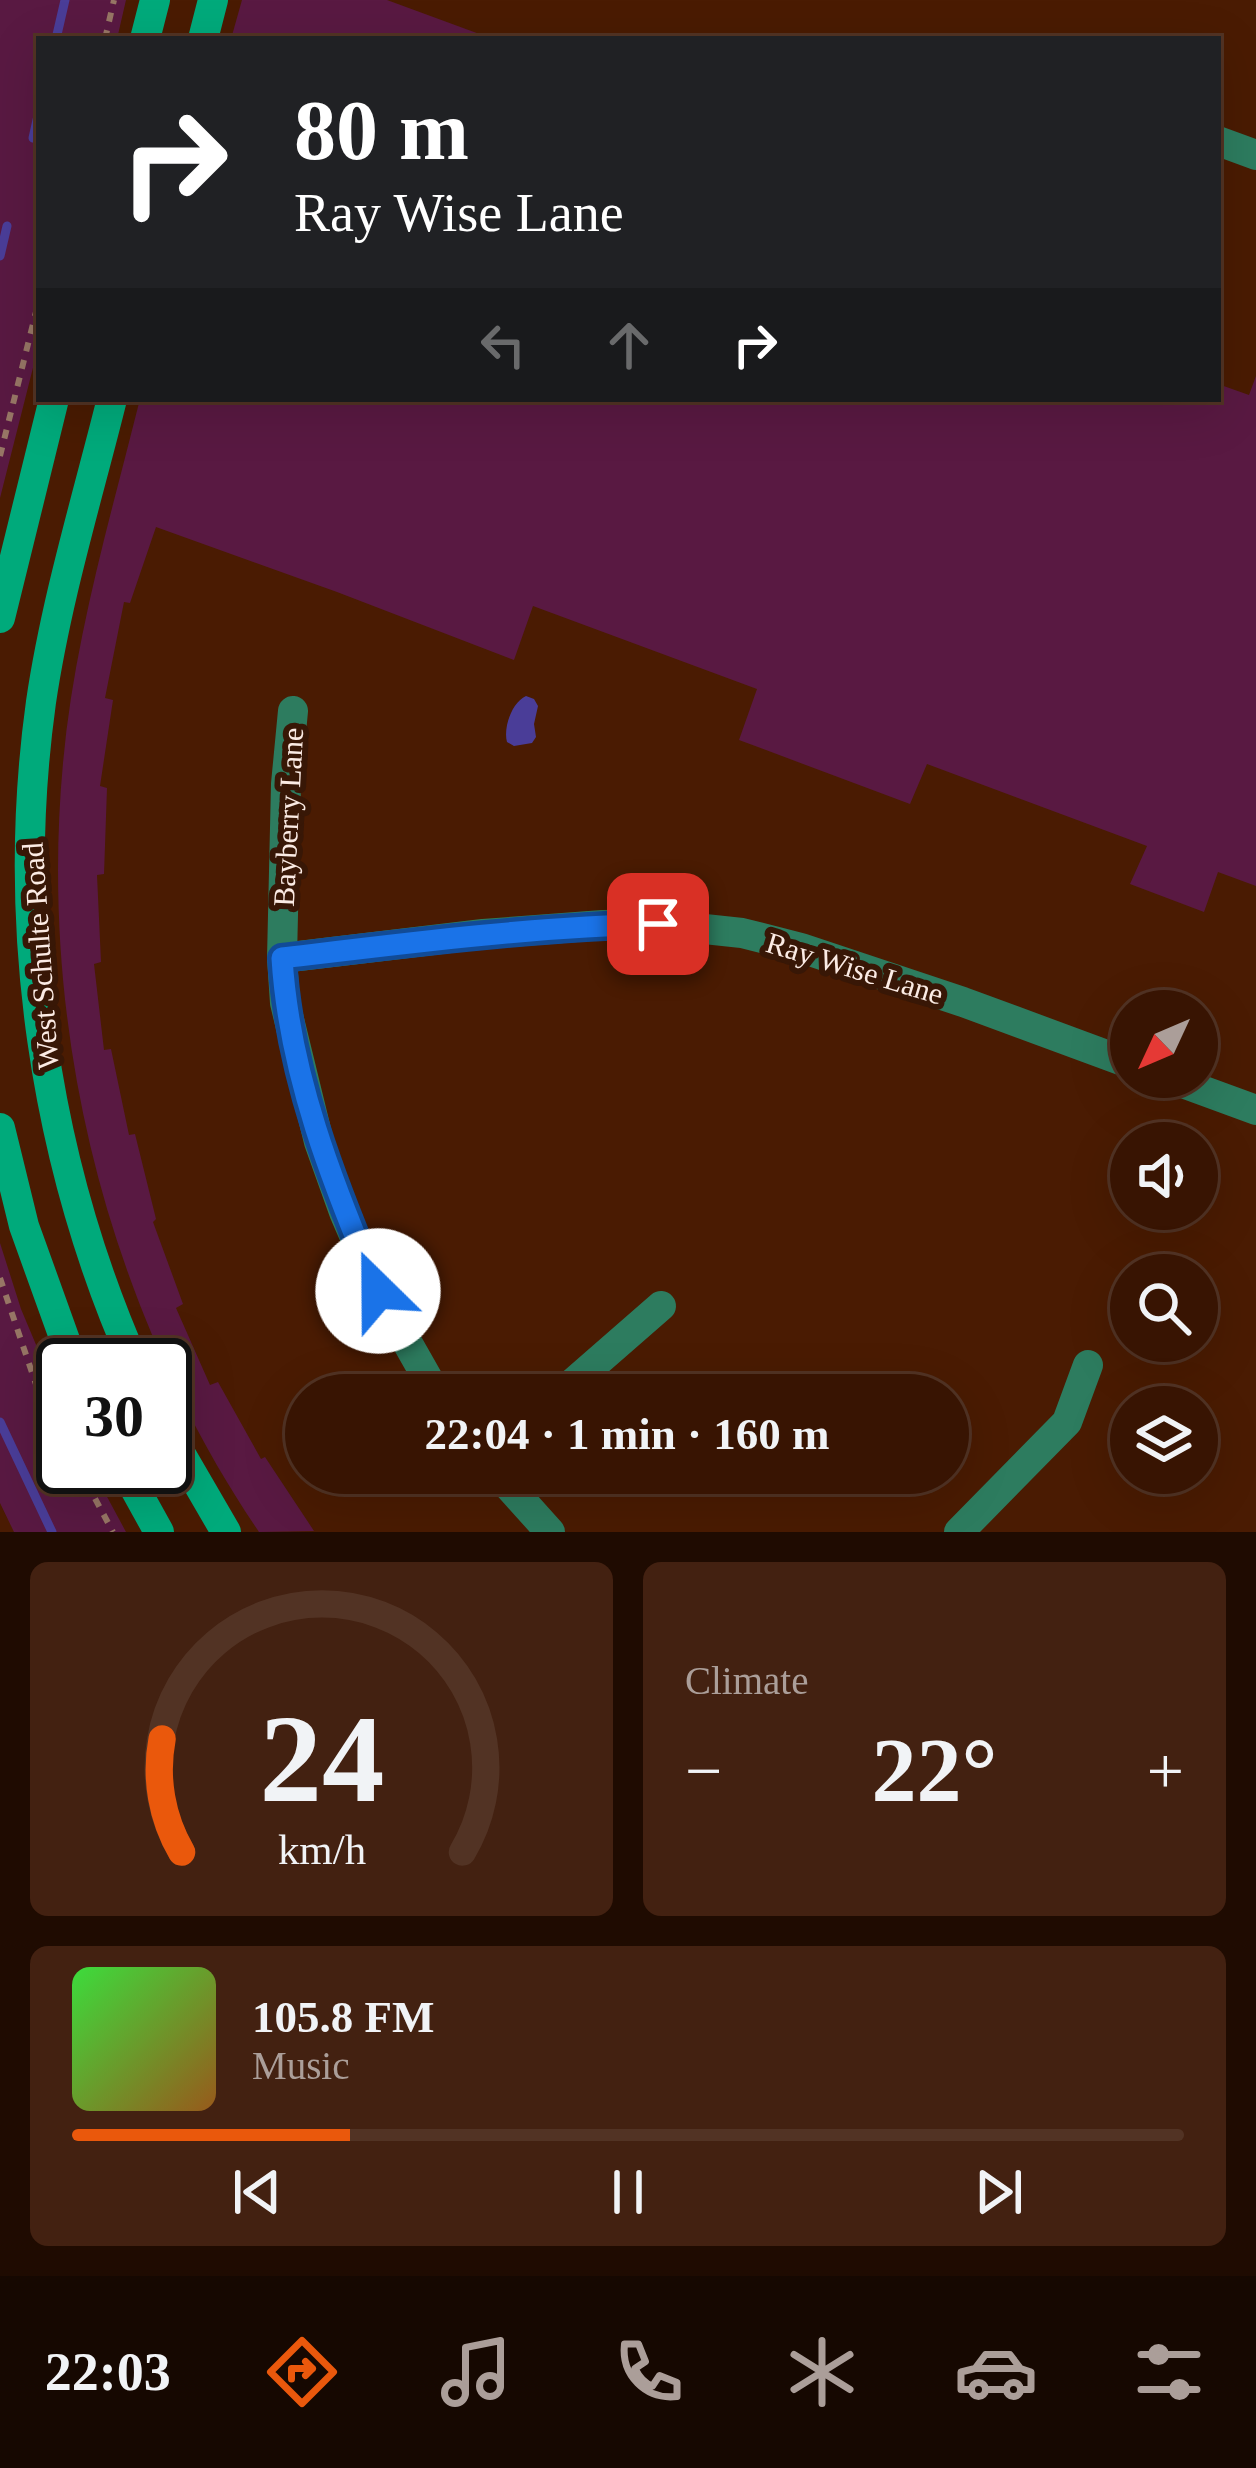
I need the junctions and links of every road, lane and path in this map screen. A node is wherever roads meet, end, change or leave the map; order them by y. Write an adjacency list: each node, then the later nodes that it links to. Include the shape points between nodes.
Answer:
1 (114, 0): 4 (path)
2 (155, 0): 5 (main road)
3 (213, 0): 6 (main road)
4 (106, 36)
5 (147, 36)
6 (204, 36)
7 (1221, 142): 8 (street)
8 (1256, 155)
9 (36, 312): 12 (path)
10 (53, 402): 13 (main road)
11 (111, 402): 23 (main road, West Schulte Road, via 41,700 30,891 53,1111)
12 (0, 456)
13 (0, 618)
14 (293, 711): 15 (street, Bayberry Lane)
15 (282, 958): 16 (street, Ray Wise Lane, via 603,925 742,933); 25 (street, Bayberry Lane, via 285,1003 325,1159 378,1291)
16 (1110, 1056)
17 (1218, 1096): 18 (street)
18 (1256, 1110)
19 (0, 1128): 22 (main road)
20 (0, 1277): 27 (path)
21 (661, 1306): 26 (street)
22 (64, 1338)
23 (123, 1338)
24 (1088, 1365): 36 (street, via 1067,1422)
25 (425, 1374)
26 (583, 1374)
27 (36, 1384)
28 (192, 1473): 34 (main road)
29 (93, 1494): 32 (path)
30 (137, 1494): 33 (main road)
31 (516, 1494): 35 (street)
32 (113, 1532)
33 (159, 1532)
34 (226, 1532)
35 (550, 1532)
36 (958, 1532)

